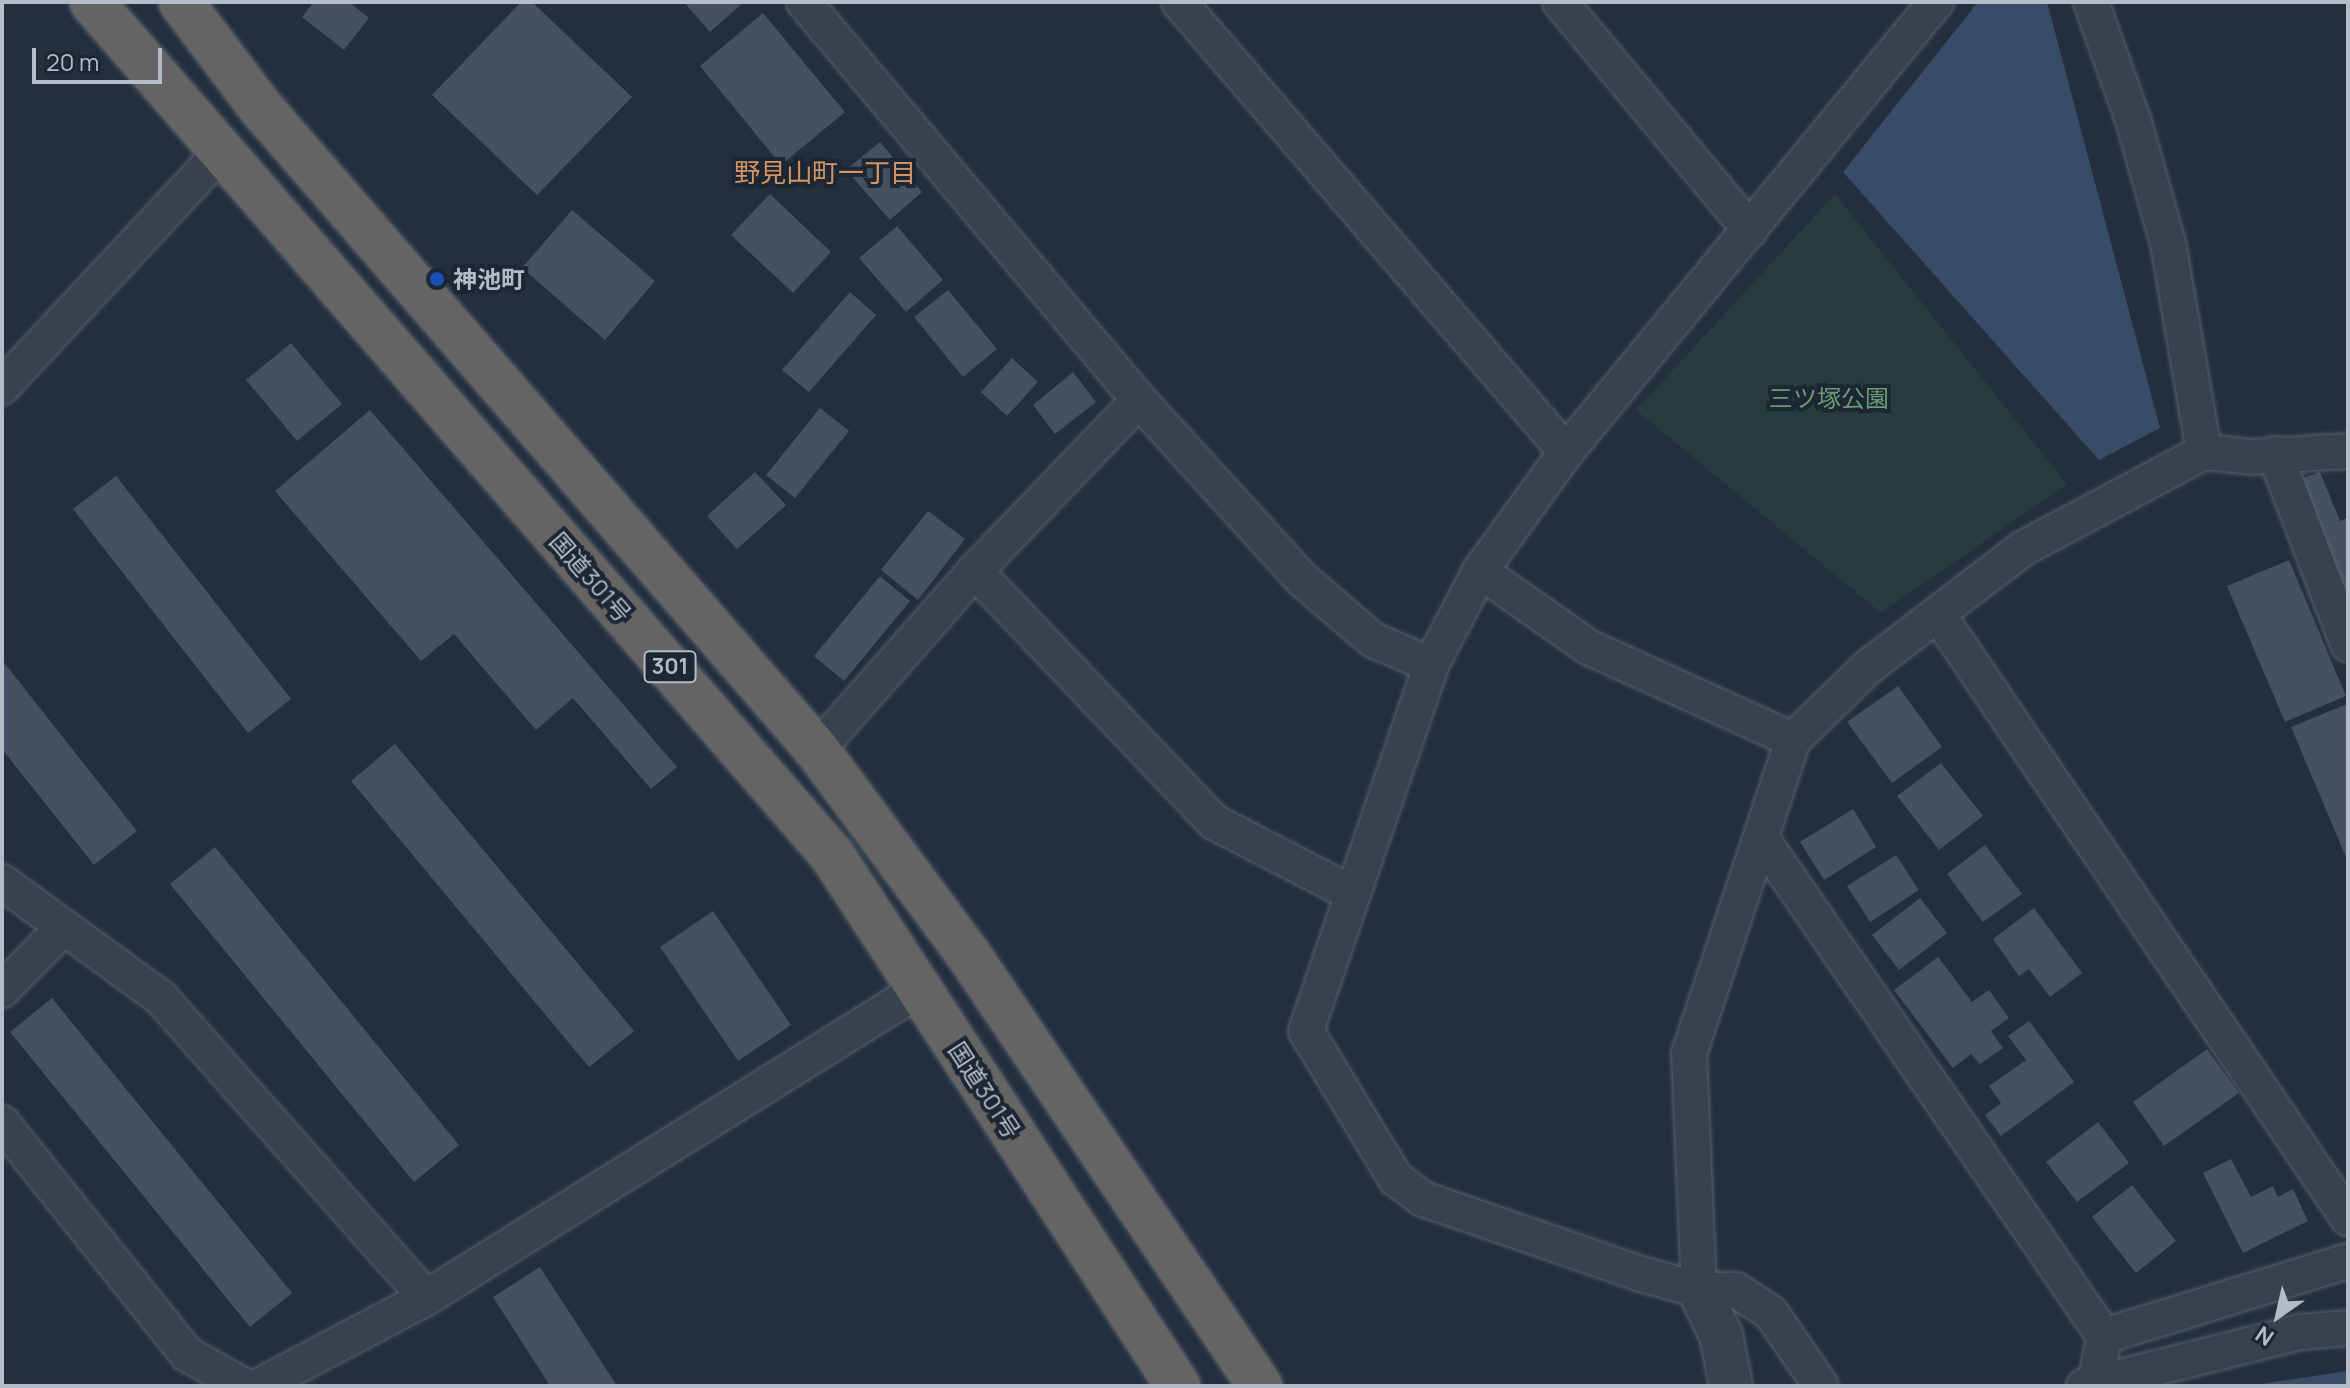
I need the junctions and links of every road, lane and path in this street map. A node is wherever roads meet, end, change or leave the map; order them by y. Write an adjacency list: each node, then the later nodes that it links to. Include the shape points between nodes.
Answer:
1 (92, 2): 8 (highway, 国道301号 / 301)
2 (181, 2): 22 (highway, 301, via 261,108)
3 (804, 2): 11 (street)
4 (1179, 2): 13 (street)
5 (1560, 2): 9 (street)
6 (1936, 2): 9 (street)
7 (2091, 2): 14 (street, via 2134,123 2168,243)
8 (222, 151): 10 (street); 27 (highway, 国道301号 / 301, via 832,855)
9 (1750, 230): 13 (street)
10 (2, 387)
11 (1139, 400): 16 (street); 20 (street, via 1336,614 1373,640)
12 (2348, 451): 15 (street)
13 (1566, 452): 17 (street)
14 (2204, 452): 15 (street); 18 (street, via 2022,549)
15 (2275, 454): 19 (street)
16 (975, 571): 22 (street); 25 (street, via 1214,822)
17 (1480, 571): 20 (street); 21 (street, via 1588,647)
18 (1939, 616): 21 (street, via 1867,668); 30 (street)
19 (2348, 644)
20 (1431, 665): 25 (street)
21 (1793, 740): 23 (street)
22 (817, 750): 40 (highway, 301, via 966,951)
23 (1763, 841): 32 (street, via 1689,1054); 35 (street)
24 (2, 882): 26 (street)
25 (1351, 893): 32 (street, via 1306,1031 1396,1179 1423,1199)
26 (64, 927): 28 (street); 33 (street, via 161,998)
27 (920, 989): 33 (street); 39 (highway, 国道301号 / 301)
28 (2, 990)
29 (2, 1123): 37 (street, via 187,1354)
30 (2348, 1218)
31 (2348, 1261): 35 (street)
32 (1699, 1290): 41 (street, via 1721,1335); 42 (street, via 1736,1290 1771,1313)
33 (426, 1298): 38 (street)
34 (2348, 1328): 36 (street, via 2301,1332)
35 (2104, 1336): 36 (street)
36 (2090, 1384)
37 (244, 1386)
38 (259, 1386)
39 (1178, 1386)
40 (1260, 1386)
41 (1731, 1386)
42 (1821, 1386)

